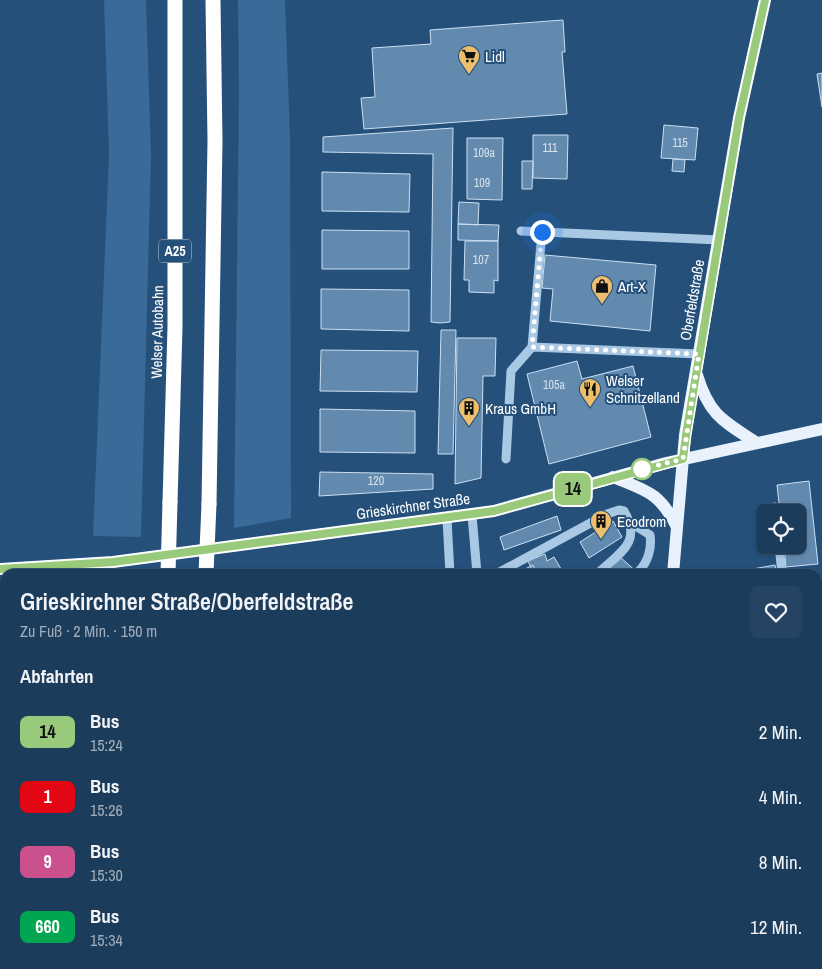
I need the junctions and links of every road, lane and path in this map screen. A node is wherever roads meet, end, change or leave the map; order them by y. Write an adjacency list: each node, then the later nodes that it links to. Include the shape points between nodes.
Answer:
1 (175, 0): 21 (highway, Welser Autobahn / A25, bridge, via 175,327)
2 (212, 0): 22 (highway, A25, bridge, via 215,160)
3 (765, 0): 6 (main road, Oberfeldstraße, via 739,118)
4 (522, 231): 5 (lane, Oberfeldstraße)
5 (542, 232): 6 (lane, Oberfeldstraße); 7 (lane)
6 (719, 240): 8 (main road, Oberfeldstraße)
7 (532, 347): 8 (lane); 12 (lane, via 510,371)
8 (699, 354): 9 (main road, Oberfeldstraße)
9 (696, 373): 11 (main road, via 704,398 716,413); 13 (main road, Oberfeldstraße)
10 (822, 429): 11 (main road, Grieskirchner Straße)
11 (757, 443): 13 (main road, Grieskirchner Straße)
12 (506, 459)
13 (683, 459): 14 (main road, Grieskirchner Straße); 18 (main road, Oberfeldstraße)
14 (613, 477): 15 (main road, Grieskirchner Straße); 18 (main road, via 651,492 669,512)
15 (472, 515): 16 (main road, Grieskirchner Straße); 24 (lane)
16 (446, 519): 20 (main road, Grieskirchner Straße, via 84,565); 23 (lane)
17 (631, 523): 25 (lane, via 624,511 606,514); 26 (lane, via 633,531 628,544); 27 (lane, via 650,535 651,544)
18 (677, 528): 28 (main road, Oberfeldstraße)
19 (780, 554): 29 (lane)
20 (0, 569)
21 (168, 569)
22 (206, 569)
23 (450, 569)
24 (477, 569)
25 (505, 569)
26 (602, 569)
27 (641, 569)
28 (673, 569)
29 (781, 569)

